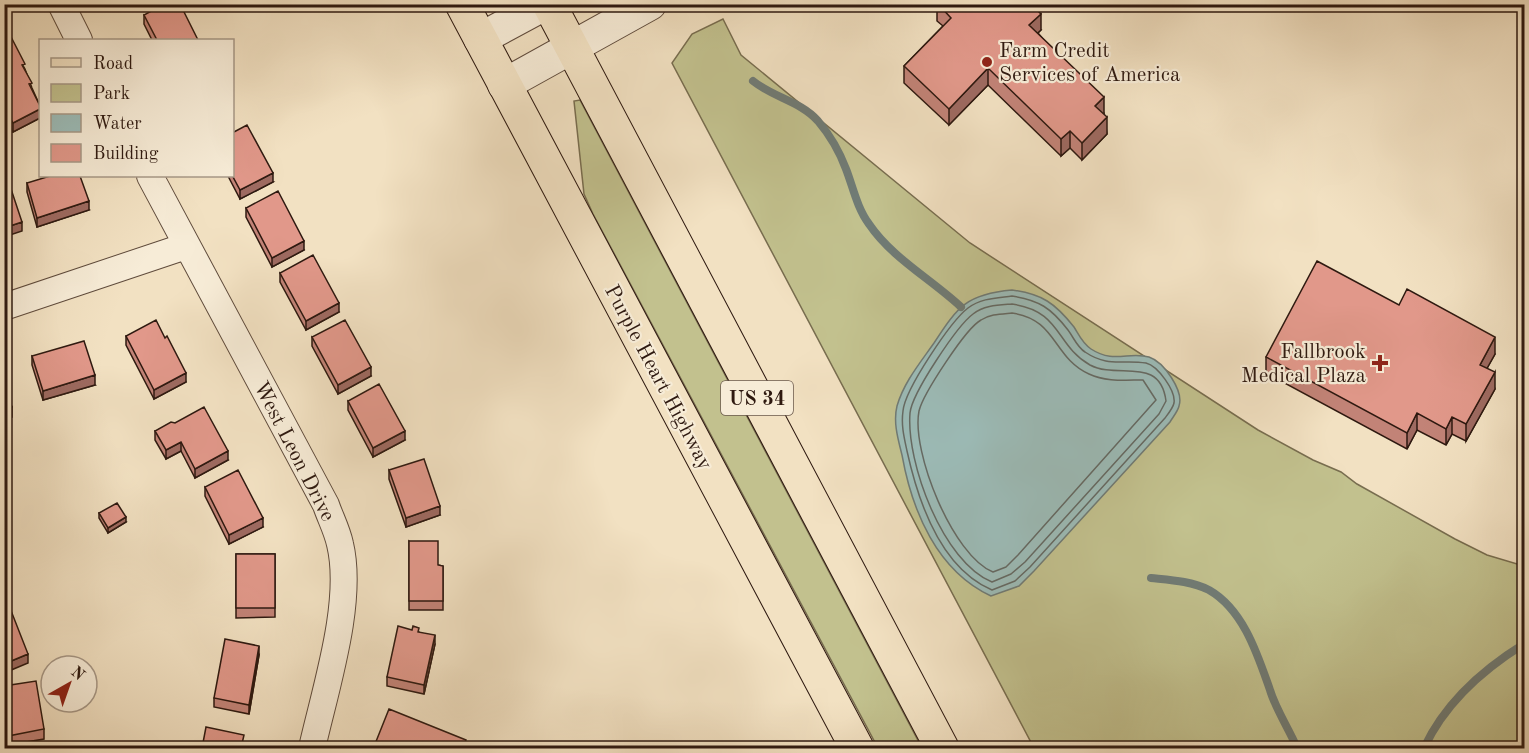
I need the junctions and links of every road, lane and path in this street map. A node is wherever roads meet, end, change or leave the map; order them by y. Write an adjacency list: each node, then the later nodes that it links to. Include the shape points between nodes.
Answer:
1 (61, 4): 5 (street)
2 (462, 4): 6 (main road, Purple Heart Highway)
3 (547, 4): 6 (street); 7 (main road, US 34)
4 (650, 4): 7 (street)
5 (79, 39)
6 (480, 39): 8 (main road, Purple Heart Highway)
7 (572, 48): 8 (street); 14 (main road, US 34)
8 (504, 85): 13 (main road, Purple Heart Highway)
9 (151, 177): 10 (street, West Leon Drive)
10 (186, 246): 11 (street); 12 (street, West Leon Drive, via 326,505 340,544 344,577 341,612)
11 (4, 307)
12 (312, 748)
13 (856, 748)
14 (942, 748)

